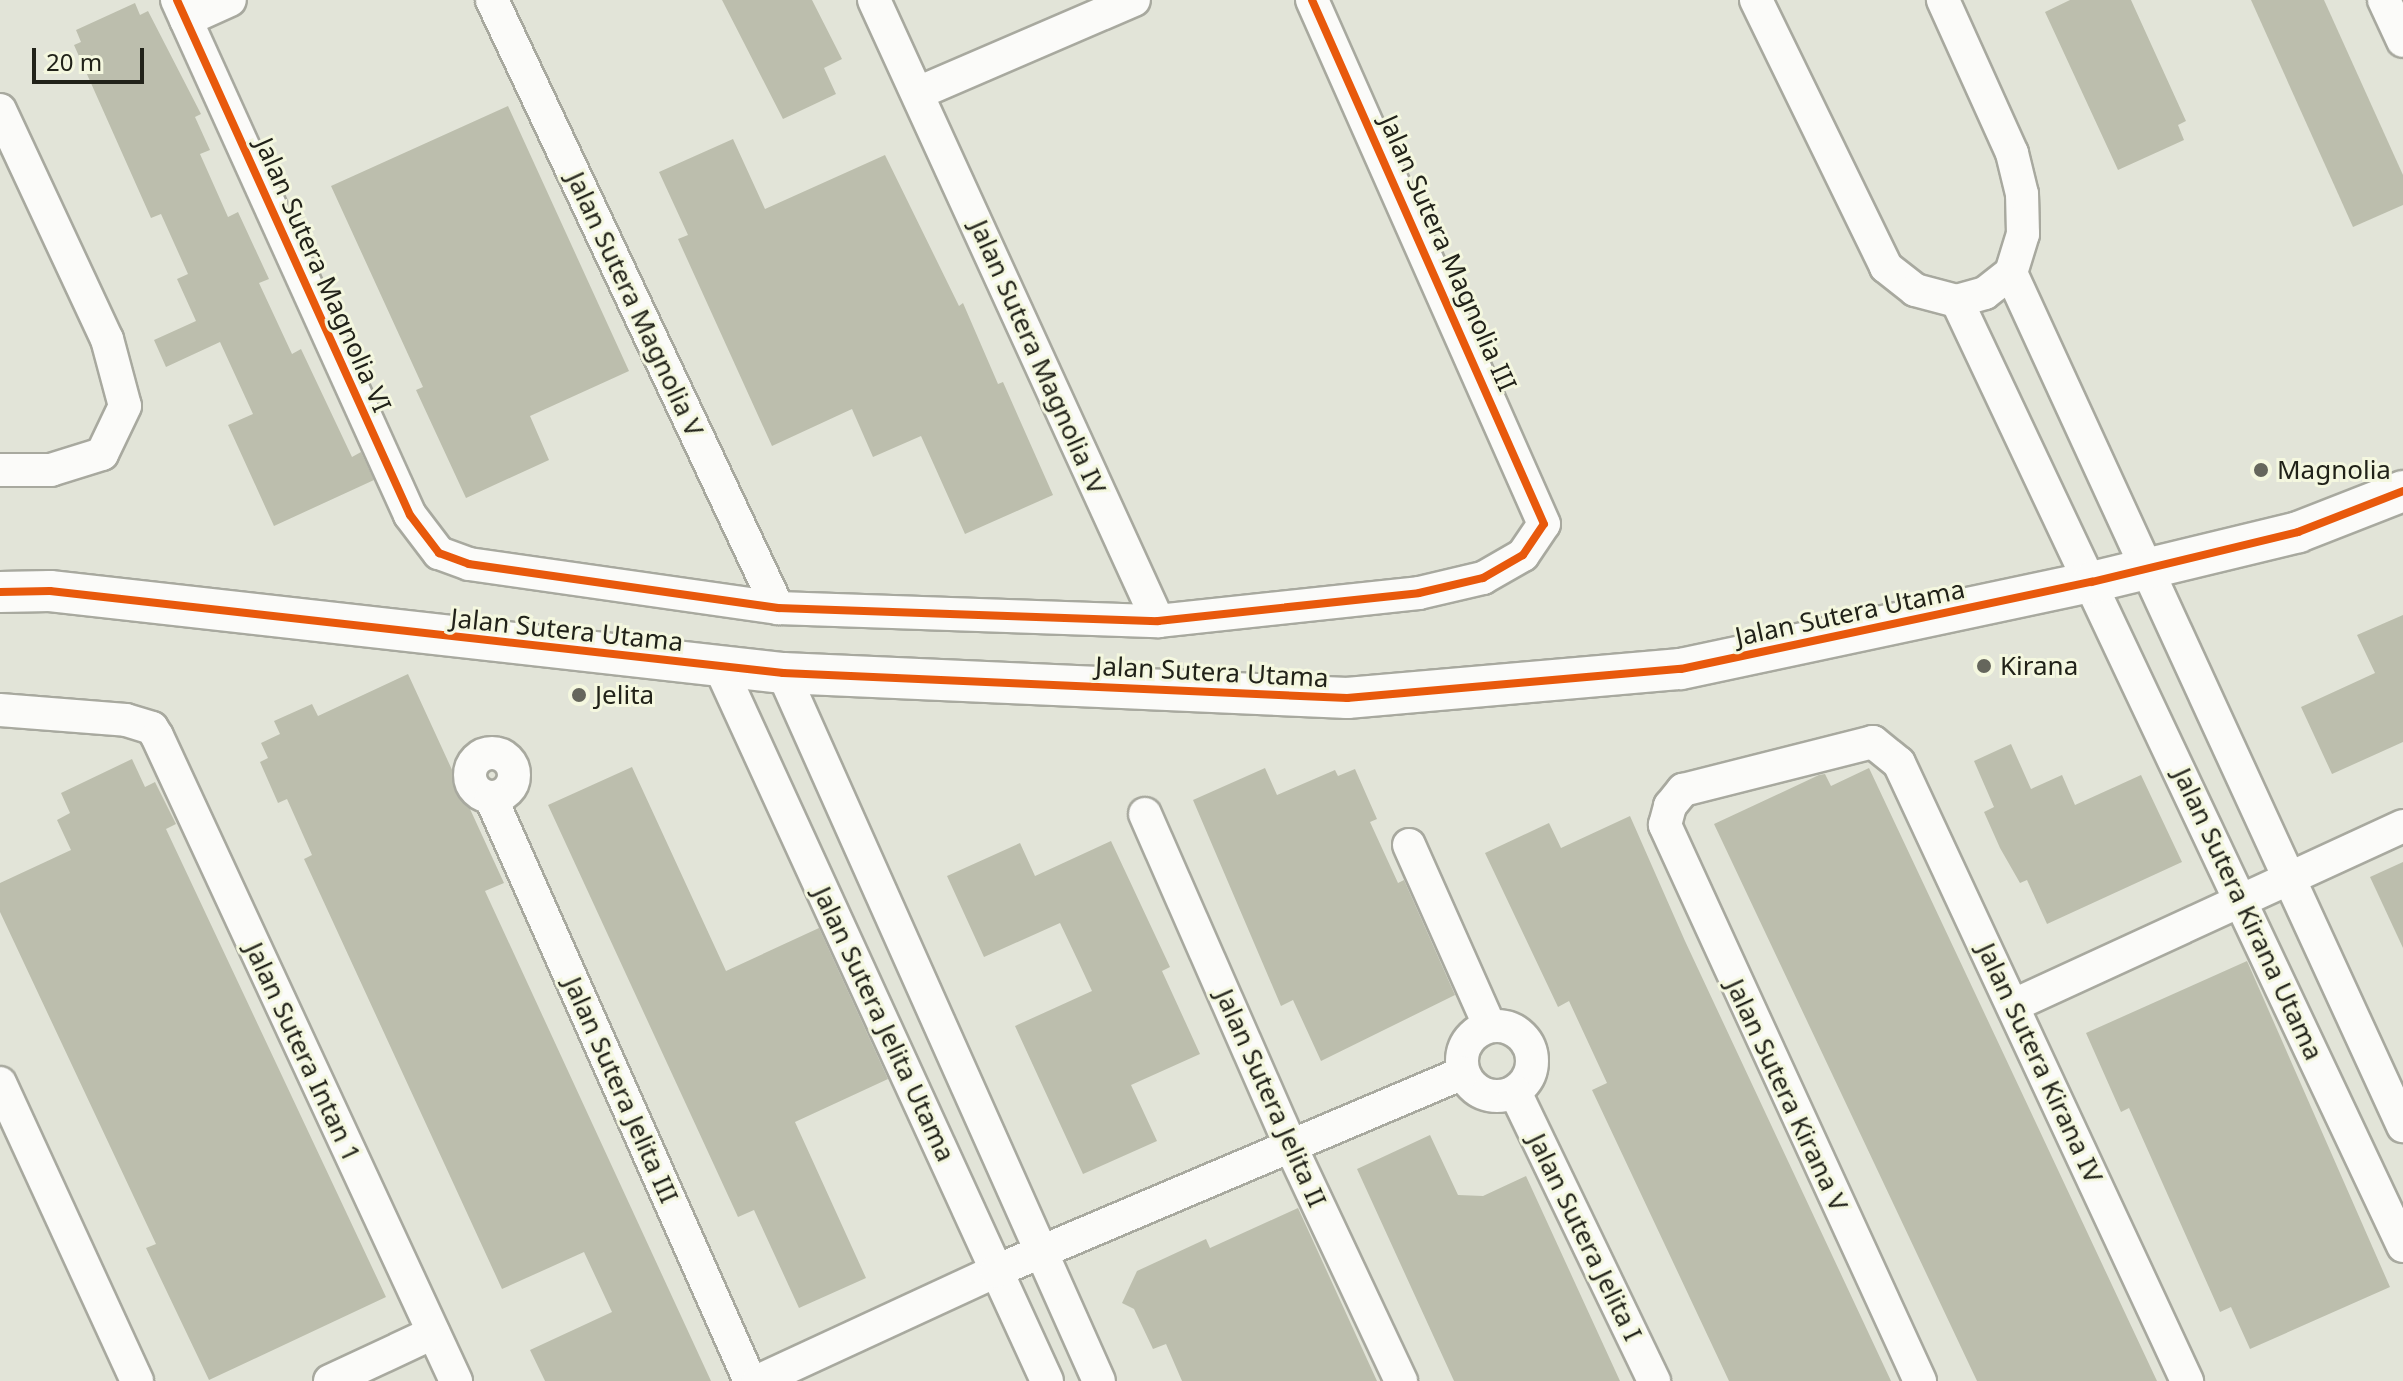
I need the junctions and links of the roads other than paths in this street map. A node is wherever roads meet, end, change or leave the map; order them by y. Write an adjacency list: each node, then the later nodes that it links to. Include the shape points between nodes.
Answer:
1 (230, 0): 9 (street)
2 (492, 0): 20 (street, Jalan Sutera Magnolia V)
3 (874, 0): 11 (street, Jalan Sutera Magnolia IV)
4 (1134, 0): 11 (street)
5 (1312, 0): 21 (street, Jalan Sutera Magnolia III, via 1544,524 1523,555 1483,578 1419,593)
6 (1756, 0): 14 (street, via 1886,267 1915,290)
7 (1943, 0): 13 (street, via 2012,153 2022,194 2023,234)
8 (2384, 0): 10 (street)
9 (181, 10): 20 (street, Jalan Sutera Magnolia VI, via 410,515 428,544 469,564)
10 (2403, 41)
11 (918, 93): 21 (street, Jalan Sutera Magnolia IV)
12 (0, 110): 15 (street, via 107,339 125,406 102,454 51,470)
13 (2011, 273): 14 (street, via 1985,293); 17 (street, Jalan Sutera Kirana Utama)
14 (1957, 301): 18 (street, Jalan Sutera Kirana Utama)
15 (0, 470)
16 (2403, 491): 17 (street, Jalan Sutera Utama, via 2298,532)
17 (2146, 567): 18 (street, Jalan Sutera Utama); 30 (street, Jalan Sutera Kirana Utama)
18 (2092, 582): 23 (street, Jalan Sutera Utama, via 1681,669 1347,698); 31 (street, Jalan Sutera Kirana Utama)
19 (0, 592): 22 (street, Jalan Sutera Utama, via 50,591)
20 (778, 608): 21 (street)
21 (1158, 621)
22 (720, 667): 23 (street, Jalan Sutera Utama); 33 (street, Jalan Sutera Jelita Utama)
23 (783, 673): 32 (street, Jalan Sutera Jelita Utama)
24 (0, 710): 44 (street, Jalan Sutera Intan 1, via 126,720 157,736)
25 (491, 798): 48 (street, Jalan Sutera Jelita III)
26 (1670, 806): 34 (street, Jalan Sutera Kirana IV, via 1683,790 1873,742 1899,763); 54 (street, Jalan Sutera Kirana V, via 1667,836)
27 (1145, 814): 40 (street, Jalan Sutera Jelita II)
28 (2403, 826): 30 (street)
29 (1409, 845): 35 (street)
30 (2289, 878): 31 (street); 39 (street, Jalan Sutera Kirana Utama)
31 (2242, 900): 34 (street); 41 (street, Jalan Sutera Kirana Utama)
32 (907, 947): 33 (street); 42 (street, Jalan Sutera Jelita Utama)
33 (859, 965): 43 (street, Jalan Sutera Jelita Utama)
34 (2014, 1005): 55 (street, Jalan Sutera Kirana IV)
35 (1489, 1025): 36 (street, via 1472,1035 1462,1052); 38 (street, via 1506,1025 1531,1048 1527,1081)
36 (1463, 1073): 38 (street, via 1475,1090 1495,1097); 40 (street)
37 (0, 1083): 45 (street)
38 (1515, 1092): 53 (street, Jalan Sutera Jelita I)
39 (2403, 1126)
40 (1290, 1145): 42 (street); 52 (street, Jalan Sutera Jelita II)
41 (2403, 1246)
42 (1040, 1253): 43 (street); 51 (street, Jalan Sutera Jelita Utama)
43 (996, 1271): 49 (street); 50 (street, Jalan Sutera Jelita Utama)
44 (433, 1333): 46 (street); 47 (street, Jalan Sutera Intan 1)
45 (137, 1381)
46 (330, 1381)
47 (456, 1381)
48 (750, 1381)
49 (758, 1381)
50 (1047, 1381)
51 (1099, 1381)
52 (1401, 1381)
53 (1654, 1381)
54 (1920, 1381)
55 (2187, 1381)

